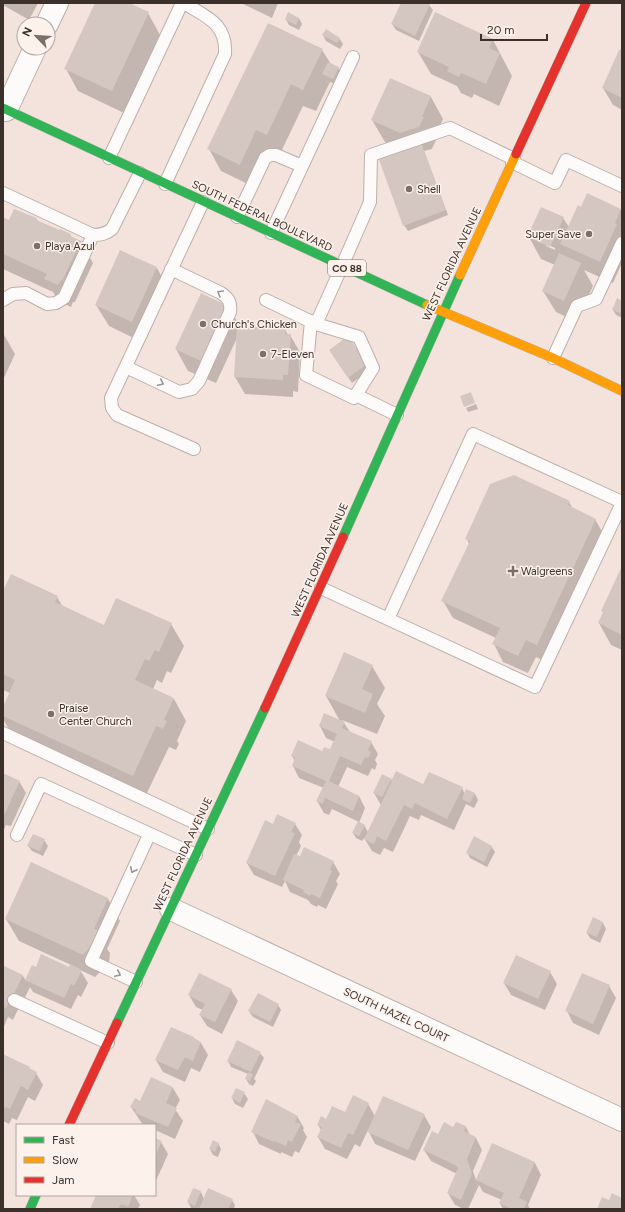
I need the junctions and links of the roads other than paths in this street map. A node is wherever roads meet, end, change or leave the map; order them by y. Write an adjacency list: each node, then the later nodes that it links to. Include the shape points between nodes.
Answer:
1 (57, 3): 4 (street)
2 (183, 3): 8 (lane); 12 (lane, via 216,24 223,34 225,54)
3 (586, 3): 9 (street, WEST FLORIDA AVENUE)
4 (51, 16)
5 (32, 56): 7 (street)
6 (353, 56): 10 (lane)
7 (4, 111): 8 (street, SOUTH FEDERAL BOULEVARD / CO 88)
8 (109, 158): 11 (street, SOUTH FEDERAL BOULEVARD / CO 88)
9 (513, 161): 13 (lane, via 555,183 566,160); 20 (lane, via 450,128 371,155 370,202); 24 (street, WEST FLORIDA AVENUE)
10 (302, 166): 16 (lane, via 276,155 265,158); 17 (lane)
11 (140, 173): 12 (street, SOUTH FEDERAL BOULEVARD / CO 88); 18 (lane, via 112,229 107,233)
12 (165, 184): 15 (street, SOUTH FEDERAL BOULEVARD / CO 88)
13 (622, 186)
14 (3, 193): 18 (lane)
15 (203, 202): 16 (street, SOUTH FEDERAL BOULEVARD / CO 88); 21 (lane)
16 (237, 217): 17 (street, SOUTH FEDERAL BOULEVARD / CO 88)
17 (271, 233): 20 (street, SOUTH FEDERAL BOULEVARD / CO 88)
18 (93, 235): 22 (lane, via 64,298 48,304 26,293 14,294)
19 (622, 243): 26 (lane, via 596,299 577,306)
20 (342, 266): 24 (street, SOUTH FEDERAL BOULEVARD / CO 88); 25 (lane)
21 (171, 269): 27 (lane); 27 (lane, one-way to 21, via 179,392 192,389 199,381 231,305 228,298 221,293)
22 (3, 300)
23 (266, 300): 25 (lane)
24 (442, 312): 26 (street, SOUTH FEDERAL BOULEVARD / CO 88); 30 (street, WEST FLORIDA AVENUE)
25 (313, 322): 29 (lane, via 306,375 354,398); 29 (lane, via 359,337 373,368)
26 (552, 358): 28 (street, SOUTH FEDERAL BOULEVARD / CO 88)
27 (126, 367): 31 (lane, via 111,398 112,408 117,415)
28 (622, 391)
29 (356, 396): 30 (lane)
30 (397, 415): 33 (street, WEST FLORIDA AVENUE)
31 (194, 449)
32 (622, 502): 34 (lane, via 535,687); 34 (lane, via 473,434)
33 (321, 588): 34 (lane); 36 (street, WEST FLORIDA AVENUE)
34 (388, 619)
35 (3, 733): 36 (lane)
36 (208, 829): 39 (street, WEST FLORIDA AVENUE)
37 (17, 835): 38 (lane, via 41,784)
38 (149, 835): 39 (lane); 41 (lane, one-way to 41, via 91,961)
39 (196, 855): 40 (street, WEST FLORIDA AVENUE)
40 (171, 909): 41 (street, WEST FLORIDA AVENUE); 44 (street, SOUTH HAZEL COURT)
41 (136, 982): 43 (street, WEST FLORIDA AVENUE)
42 (14, 1000): 43 (lane)
43 (108, 1043): 45 (street, WEST FLORIDA AVENUE)
44 (622, 1120)
45 (69, 1124)
46 (36, 1196): 47 (street)
47 (30, 1209)

